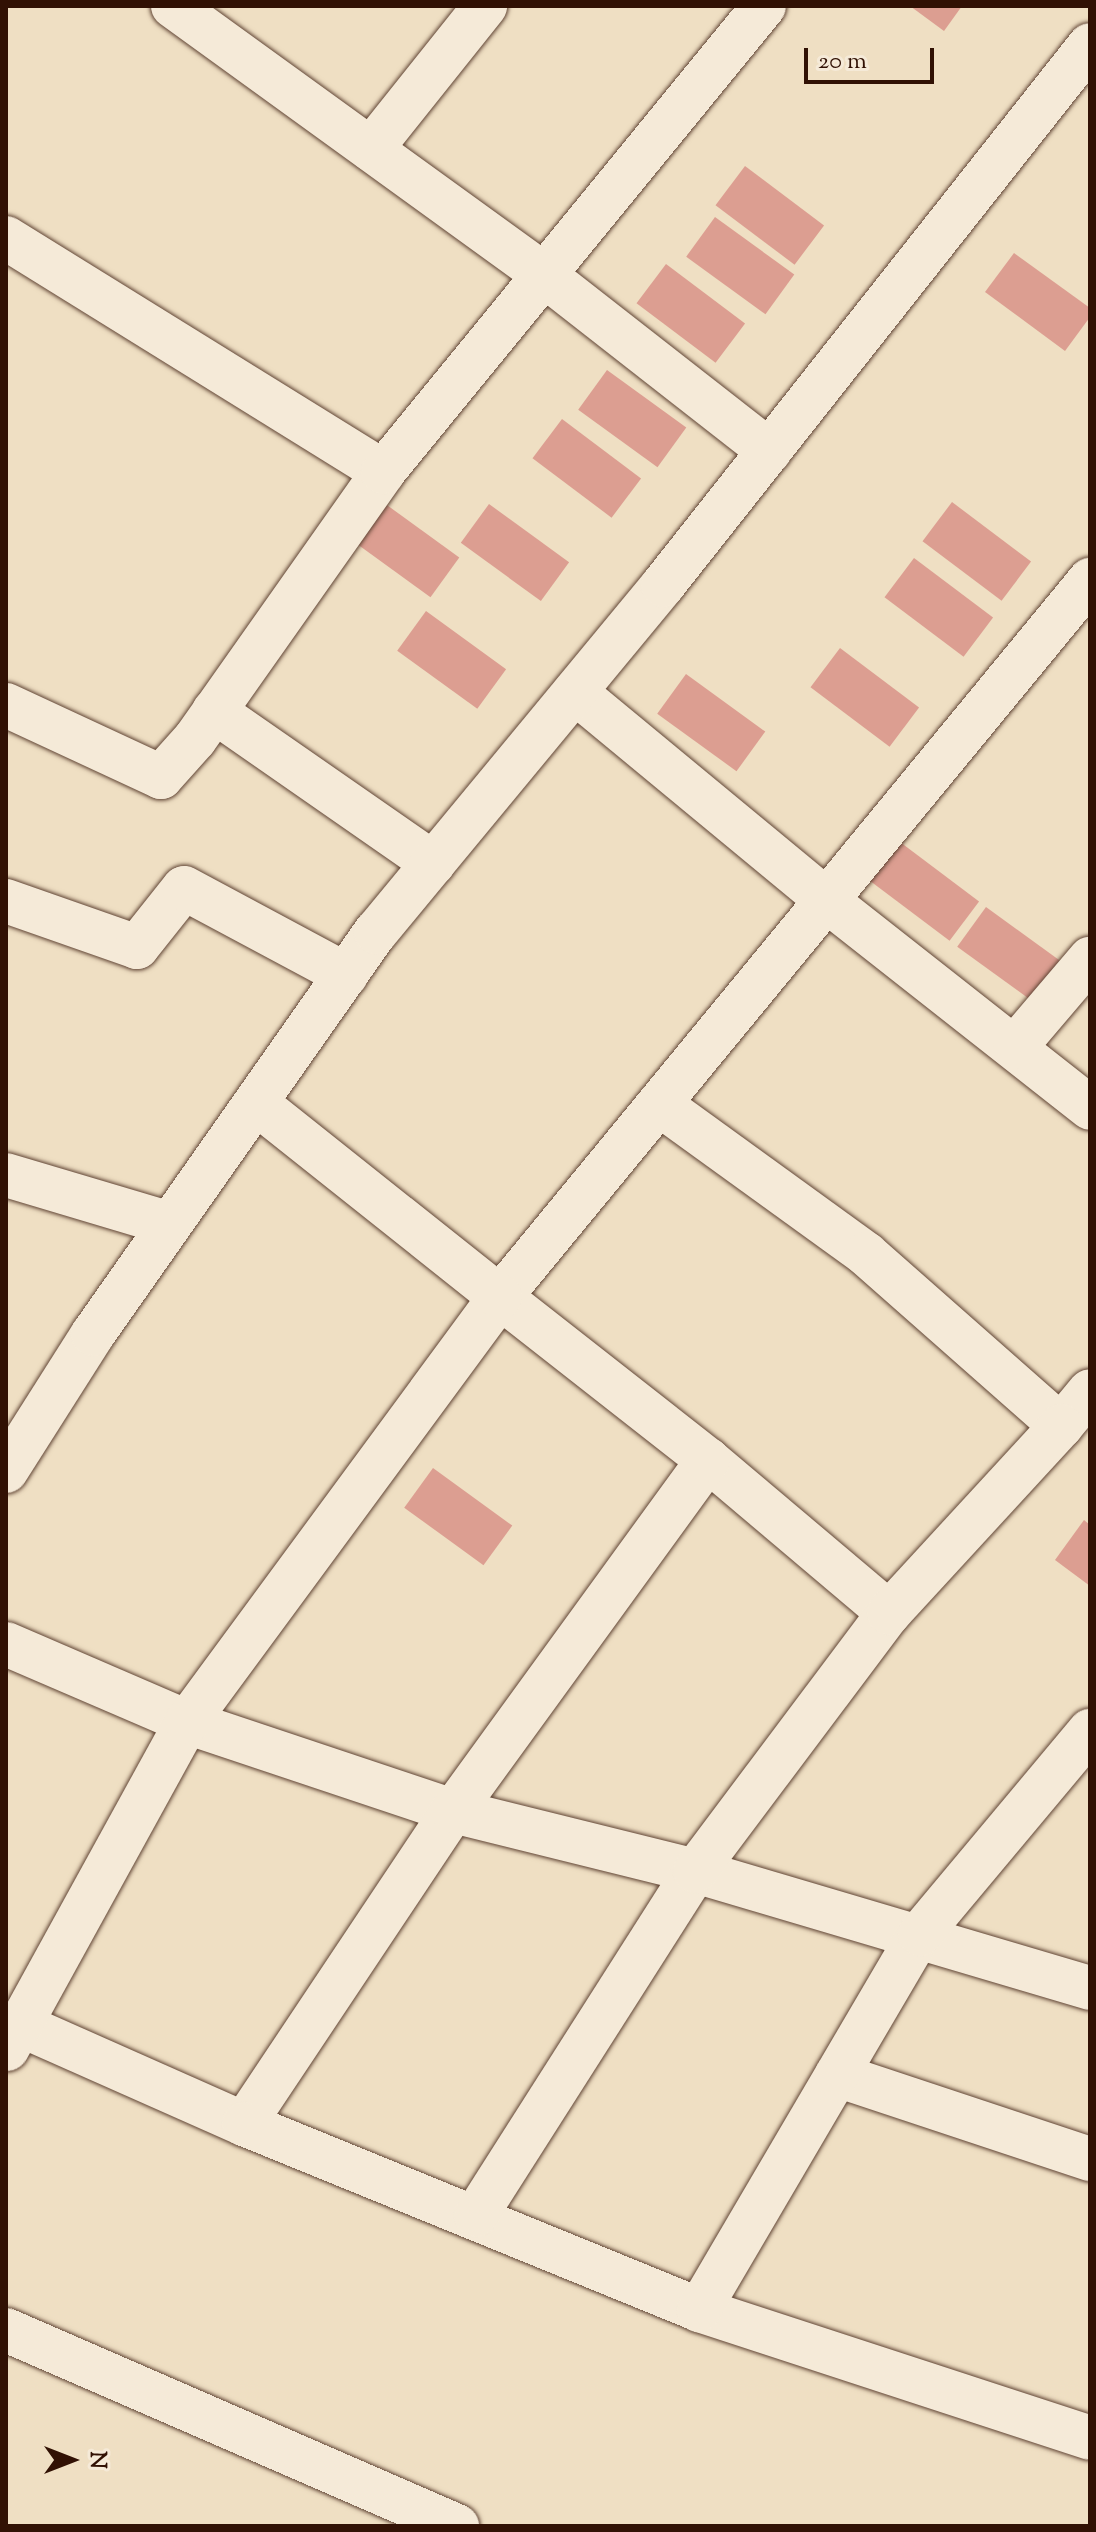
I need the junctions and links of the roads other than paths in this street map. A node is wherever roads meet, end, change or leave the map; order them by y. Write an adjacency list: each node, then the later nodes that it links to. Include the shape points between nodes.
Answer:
1 (173, 6): 5 (street)
2 (485, 6): 5 (street)
3 (764, 6): 7 (street)
4 (1090, 45): 8 (street)
5 (371, 149): 7 (street)
6 (6, 238): 9 (street)
7 (544, 275): 8 (street); 9 (street)
8 (769, 451): 11 (street)
9 (383, 472): 13 (street)
10 (1090, 580): 15 (street)
11 (575, 692): 14 (street); 15 (street)
12 (6, 705): 13 (street, via 161,777)
13 (214, 711): 14 (street)
14 (433, 863): 18 (street)
15 (826, 900): 19 (street); 21 (street)
16 (6, 901): 18 (street, via 137,947 184,888)
17 (1090, 959): 19 (street)
18 (346, 975): 20 (street)
19 (1015, 1047): 22 (street)
20 (256, 1103): 24 (street); 25 (street)
21 (659, 1104): 25 (street); 27 (street, via 866,1254)
22 (1090, 1108)
23 (6, 1175): 24 (street)
24 (170, 1224): 29 (street)
25 (500, 1297): 28 (street); 32 (street)
26 (1090, 1391): 27 (street)
27 (1061, 1426): 30 (street)
28 (708, 1460): 30 (street); 34 (street)
29 (8, 1464)
30 (889, 1613): 35 (street)
31 (6, 1644): 32 (street)
32 (187, 1722): 34 (street); 38 (street)
33 (1090, 1731): 36 (street)
34 (453, 1811): 35 (street); 40 (street)
35 (695, 1871): 36 (street); 42 (street)
36 (920, 1934): 37 (street); 39 (street)
37 (1090, 1988)
38 (14, 2038): 40 (street)
39 (837, 2075): 41 (street); 43 (street)
40 (244, 2124): 42 (street)
41 (1090, 2159)
42 (476, 2215): 43 (street)
43 (699, 2310): 45 (street)
44 (6, 2330): 46 (street)
45 (1090, 2438)
46 (457, 2526)

